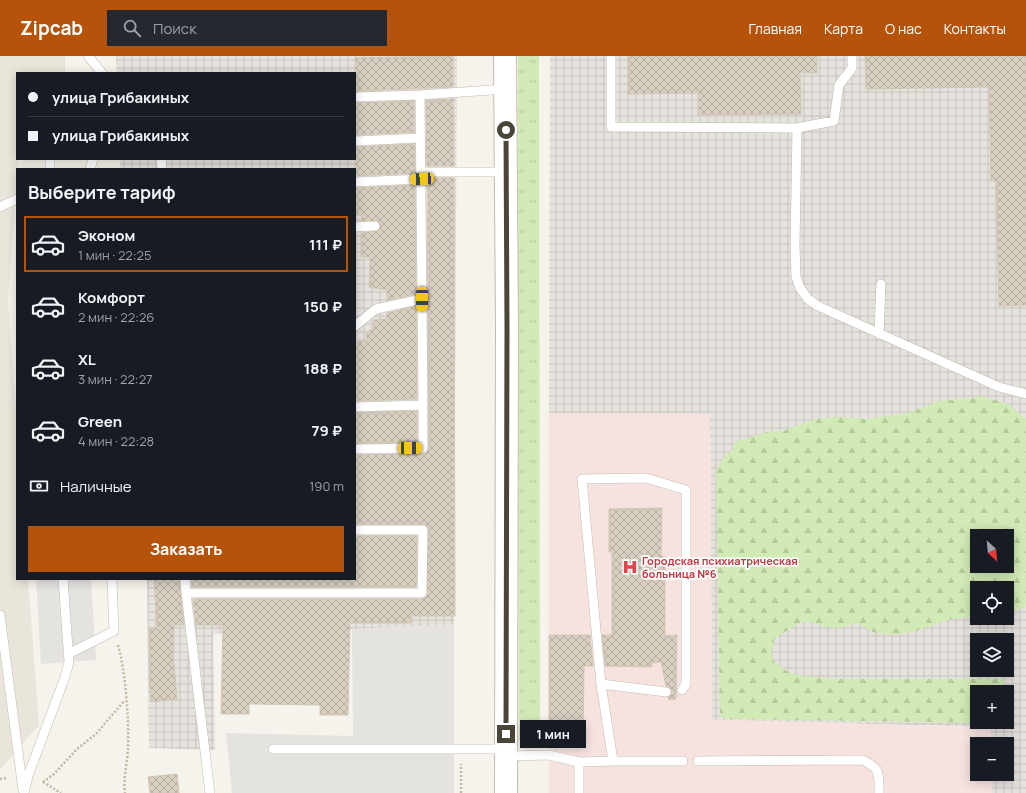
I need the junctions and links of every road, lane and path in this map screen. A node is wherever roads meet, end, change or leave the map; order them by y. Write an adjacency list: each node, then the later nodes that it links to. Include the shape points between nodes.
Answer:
1 (88, 56): 5 (lane)
2 (505, 56): 6 (street)
3 (611, 56): 9 (lane, via 611,127)
4 (852, 56): 9 (lane, via 852,68 839,85 834,121)
5 (101, 72)
6 (506, 89): 7 (lane); 12 (street)
7 (420, 95): 8 (lane); 10 (lane)
8 (356, 97)
9 (797, 128): 22 (lane, via 795,246 796,277 800,288 808,300 818,306)
10 (421, 138): 11 (lane); 13 (lane)
11 (356, 141)
12 (506, 172): 13 (lane); 41 (street)
13 (422, 175): 14 (lane); 20 (lane)
14 (356, 182)
15 (16, 199): 16 (lane)
16 (0, 207)
17 (375, 226): 18 (lane)
18 (356, 227)
19 (881, 284): 22 (lane)
20 (422, 299): 21 (lane, via 376,309); 24 (lane)
21 (356, 325)
22 (879, 334): 23 (lane, via 998,387)
23 (1026, 394)
24 (423, 405): 25 (lane); 26 (lane, via 423,448)
25 (356, 408)
26 (356, 449)
27 (356, 530): 31 (lane, via 423,530 422,593)
28 (63, 580): 34 (lane)
29 (112, 580): 33 (lane)
30 (185, 580): 31 (lane)
31 (186, 593): 49 (lane)
32 (0, 615): 47 (lane)
33 (114, 631): 34 (lane); 38 (path, via 122,661)
34 (68, 654): 47 (lane, via 69,662 65,677)
35 (601, 684): 36 (lane, via 582,479 646,478 686,490 686,684); 37 (lane); 42 (lane)
36 (682, 690)
37 (666, 692)
38 (126, 700): 46 (path, via 96,734); 48 (path, via 128,750)
39 (273, 749): 40 (lane)
40 (462, 749): 41 (lane); 50 (path)
41 (506, 752): 45 (lane, via 549,755); 51 (street)
42 (613, 761): 43 (lane); 45 (lane)
43 (683, 761)
44 (698, 761): 53 (lane, via 863,760 874,766 879,777)
45 (579, 762): 52 (lane)
46 (43, 782)
47 (24, 793)
48 (125, 793)
49 (210, 793)
50 (461, 793)
51 (506, 793)
52 (579, 793)
53 (879, 793)

